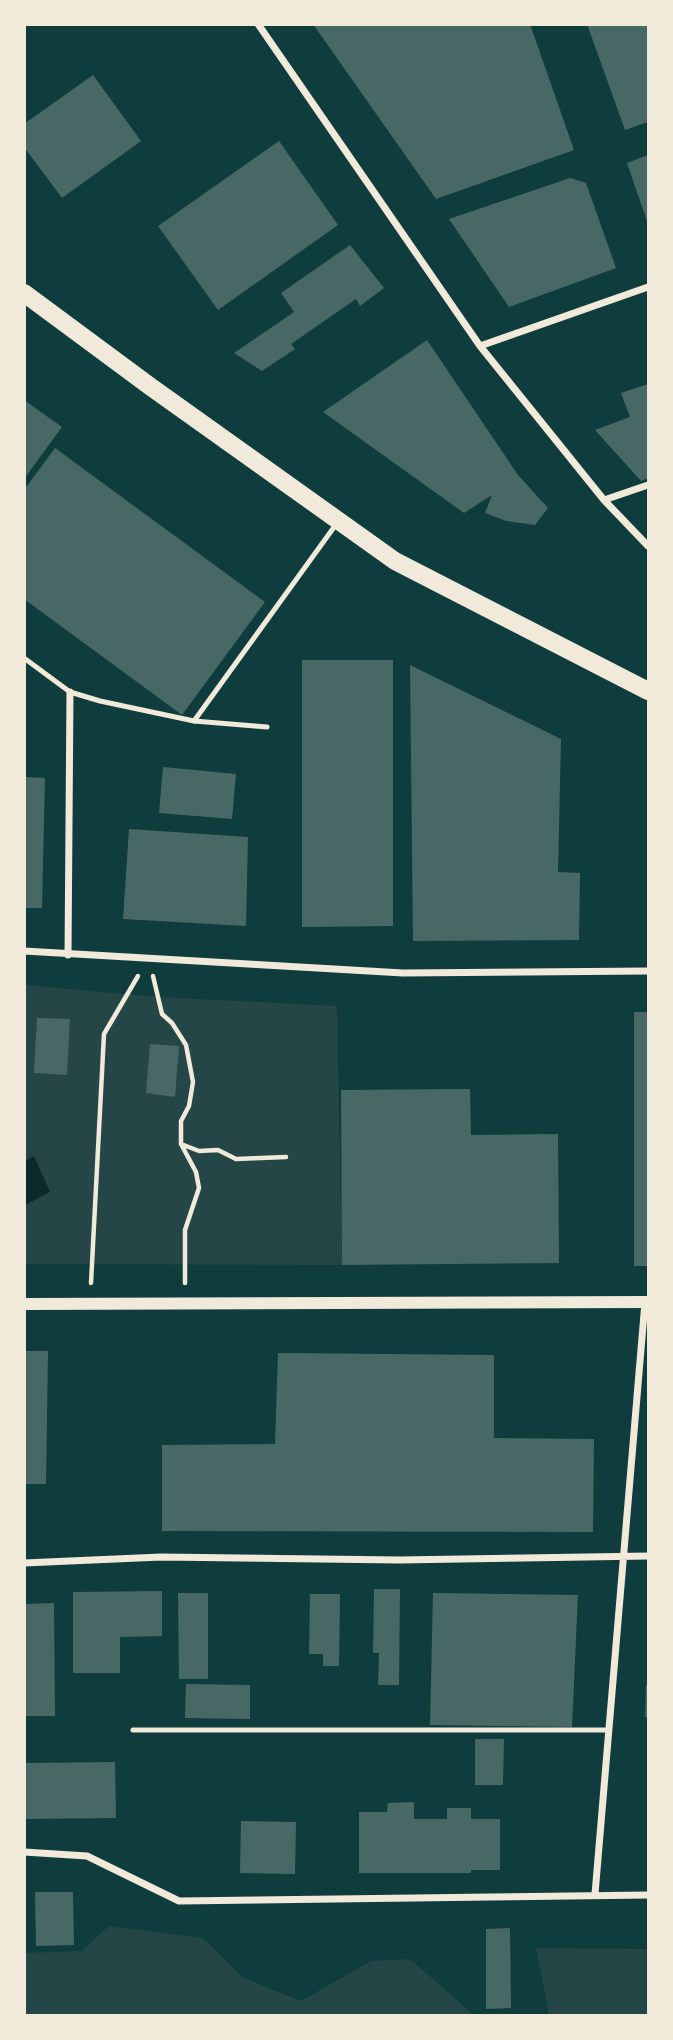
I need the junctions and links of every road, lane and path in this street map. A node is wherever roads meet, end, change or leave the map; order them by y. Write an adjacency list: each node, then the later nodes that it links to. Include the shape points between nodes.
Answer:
1 (258, 24): 4 (street)
2 (649, 287): 4 (street)
3 (24, 293): 7 (main road)
4 (480, 346): 6 (street)
5 (649, 485): 6 (street)
6 (604, 500): 8 (street)
7 (339, 520): 10 (main road, via 395,561); 12 (lane)
8 (649, 546)
9 (24, 659): 11 (lane)
10 (649, 691)
11 (70, 692): 12 (lane); 15 (street)
12 (194, 722): 13 (lane)
13 (267, 727)
14 (24, 951): 15 (street)
15 (68, 954): 16 (street)
16 (148, 960): 17 (street, via 403,973); 18 (path, via 162,1014 186,1045 193,1082 190,1106 181,1121); 22 (path, via 104,1034)
17 (649, 971)
18 (181, 1144): 19 (path, via 199,1151 218,1150 236,1159); 23 (path, via 199,1188 185,1230)
19 (285, 1157)
20 (647, 1302): 23 (street); 24 (street)
21 (24, 1304): 22 (street)
22 (90, 1304): 23 (street)
23 (186, 1305)
24 (624, 1556): 25 (street); 26 (street, via 399,1560 161,1557); 28 (street)
25 (649, 1556)
26 (24, 1563)
27 (133, 1730): 28 (lane)
28 (607, 1730): 30 (street)
29 (24, 1852): 30 (street, via 87,1856 179,1901)
30 (595, 1894): 31 (street)
31 (649, 1895)

